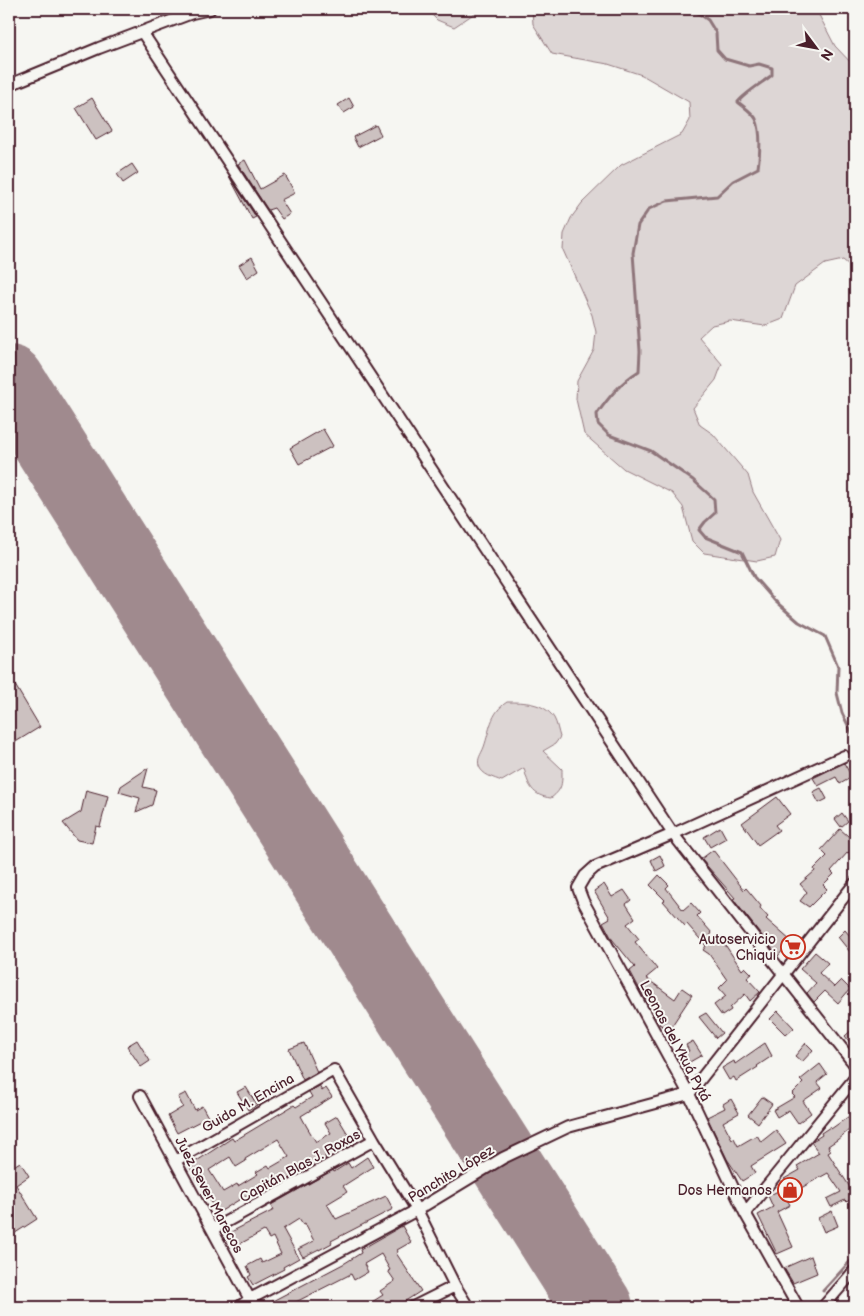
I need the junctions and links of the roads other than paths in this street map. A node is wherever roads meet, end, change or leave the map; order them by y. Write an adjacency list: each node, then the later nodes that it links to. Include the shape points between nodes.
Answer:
1 (210, 9): 2 (street)
2 (142, 32): 3 (street); 5 (street)
3 (9, 85)
4 (844, 756): 5 (street)
5 (673, 834): 7 (street); 10 (street, Leonas del Ykuá Pytá, via 594,867 578,888)
6 (855, 883): 7 (street)
7 (783, 975): 8 (street); 10 (street)
8 (855, 1065)
9 (855, 1078): 15 (street)
10 (689, 1094): 14 (street, Panchito López, via 568,1127 503,1158); 15 (street, Leonas del Ykuá Pytá)
11 (140, 1096): 13 (street, Juez Sever Marecos)
12 (374, 1140): 13 (street, Guido M. Encina, via 334,1070); 14 (street); 16 (street, Capitán Blas J. Roxas)
13 (175, 1160): 16 (street, Juez Sever Marecos)
14 (418, 1210): 18 (street); 19 (street, Panchito López)
15 (744, 1213): 23 (street, Leonas del Ykuá Pytá)
16 (213, 1229): 19 (street, Juez Sever Marecos)
17 (855, 1270): 24 (street)
18 (455, 1286): 21 (street); 22 (street)
19 (252, 1303): 20 (street, Panchito López)
20 (239, 1307)
21 (413, 1307)
22 (468, 1307)
23 (798, 1307)
24 (823, 1307)

